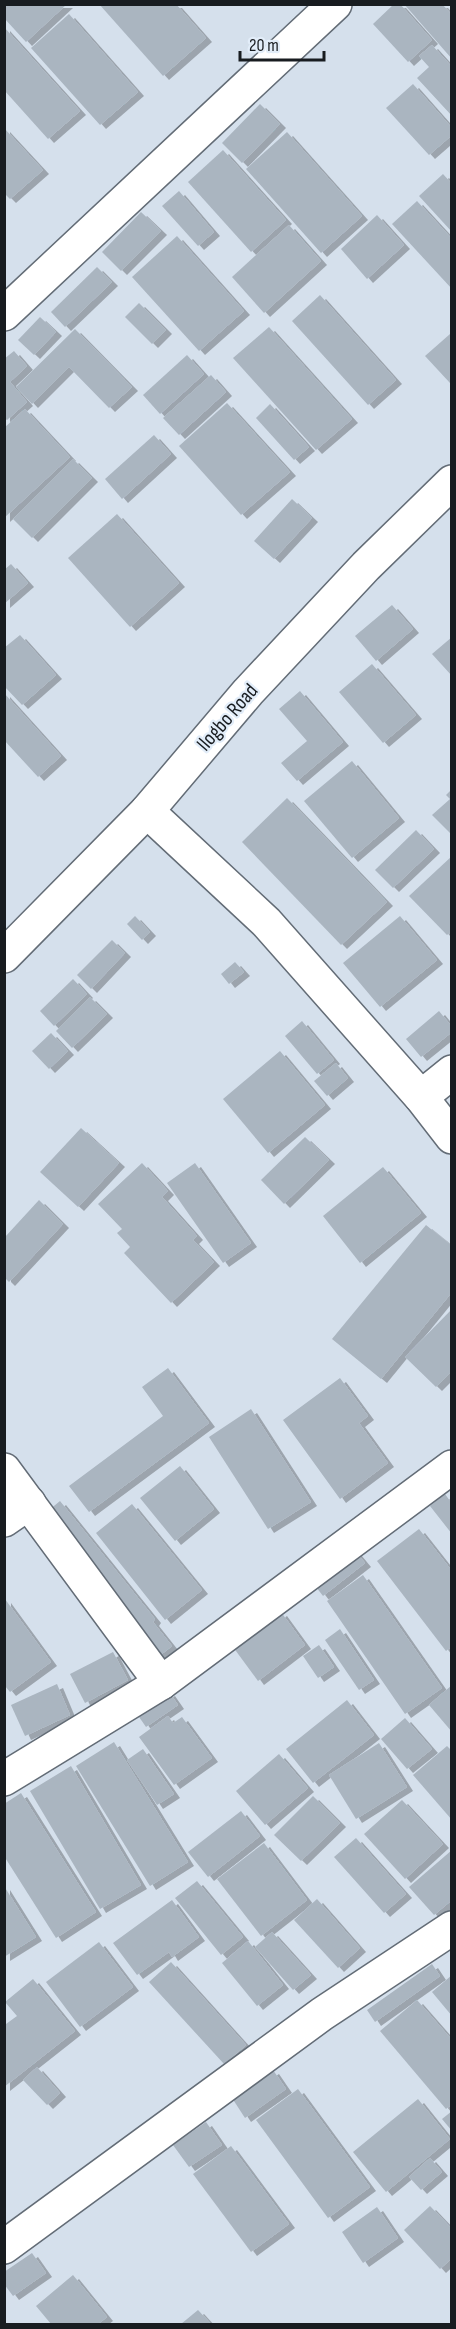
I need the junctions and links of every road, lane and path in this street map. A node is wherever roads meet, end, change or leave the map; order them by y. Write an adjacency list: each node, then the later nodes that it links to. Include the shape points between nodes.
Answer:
1 (335, 4): 2 (street)
2 (4, 314)
3 (452, 482): 4 (street, Ilogbo Road, via 366,566 248,692)
4 (147, 811): 5 (street, Ilogbo Road); 7 (street, via 266,922)
5 (4, 956)
6 (452, 1072): 7 (street)
7 (421, 1097): 8 (street)
8 (452, 1137)
9 (452, 1467): 12 (street)
10 (4, 1470): 11 (street)
11 (17, 1511): 12 (street)
12 (161, 1683): 13 (street)
13 (4, 1779)
14 (452, 1928): 15 (street, via 322,2014)
15 (4, 2247)

